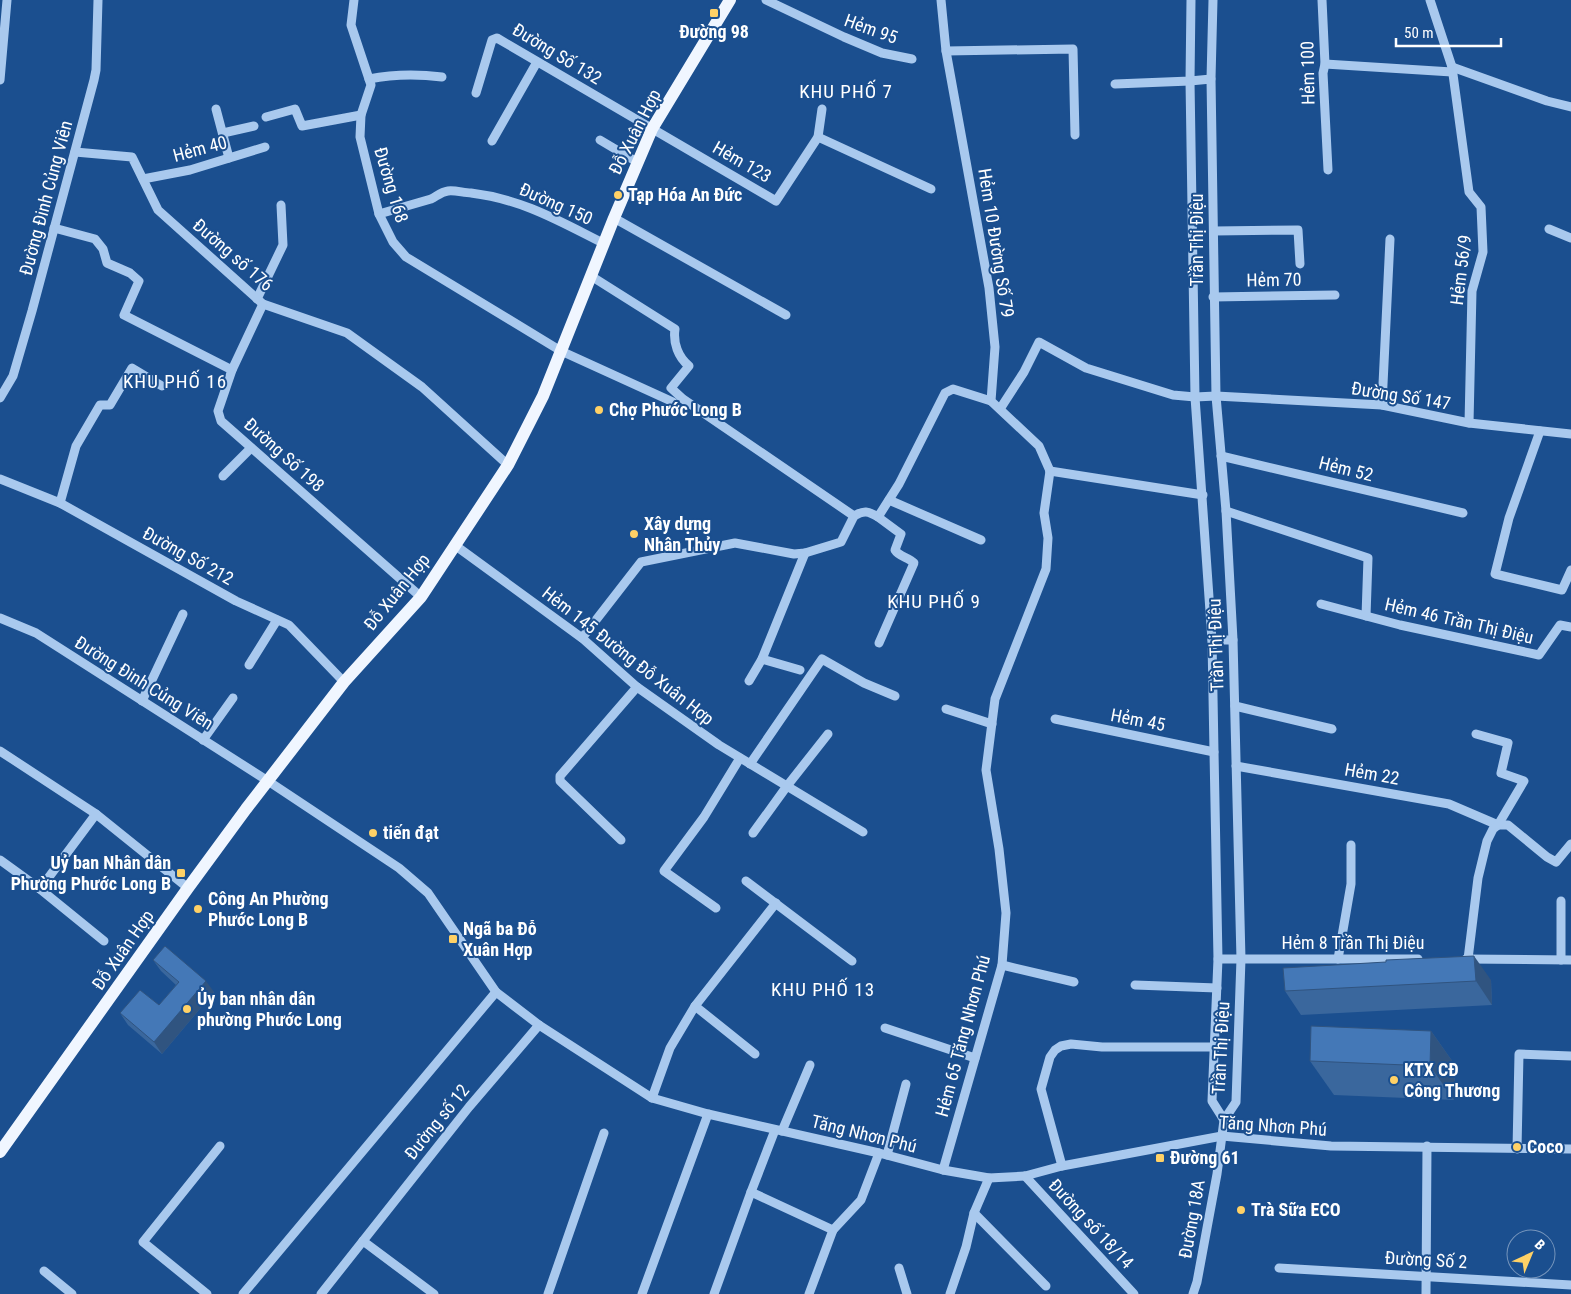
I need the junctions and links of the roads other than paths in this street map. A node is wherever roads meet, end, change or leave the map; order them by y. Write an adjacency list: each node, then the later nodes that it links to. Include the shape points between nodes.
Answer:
1 (7, 0): 19 (street)
2 (98, 0): 36 (street, Đường Đinh Củng Viên, via 96,70)
3 (354, 0): 17 (street, Đường 168, via 351,24)
4 (730, 0): 29 (main road, Đỗ Xuân Hợp)
5 (766, 0): 12 (street, Hẻm 95, via 882,54)
6 (941, 0): 11 (street, Hẻm 10 Đường Số 79)
7 (1191, 0): 20 (street, Trần Thị Điệu)
8 (1213, 0): 18 (street, Trần Thị Điệu)
9 (1322, 0): 14 (street, Hẻm 100)
10 (1430, 0): 15 (street, Hẻm 56/9)
11 (946, 51): 31 (street, via 1073,49); 63 (street, Hẻm 10 Đường Số 79, via 989,288 995,347)
12 (912, 59)
13 (537, 62): 22 (street, Đường Số 132, via 497,38 492,40); 29 (street, Đường Số 132); 34 (street)
14 (1325, 64): 15 (street); 39 (street, Hẻm 100)
15 (1452, 69): 23 (street); 67 (street, Hẻm 56/9, via 1469,192 1481,207 1483,252 1472,291)
16 (442, 77): 17 (street, via 389,75)
17 (369, 79): 26 (street, Đường 168, via 371,85)
18 (1211, 79): 20 (street); 47 (street, Trần Thị Điệu)
19 (0, 80)
20 (1190, 81): 21 (street); 61 (street, Trần Thị Điệu)
21 (1116, 84)
22 (476, 93)
23 (1571, 107)
24 (822, 108): 32 (street, Hẻm 123)
25 (216, 110): 30 (street)
26 (361, 115): 27 (street, via 302,126 295,109); 43 (street, Đường 168, via 360,137)
27 (266, 117)
28 (254, 126): 30 (street)
29 (652, 129): 32 (street, Hẻm 123, via 776,201); 38 (main road, Đỗ Xuân Hợp)
30 (223, 133): 37 (street)
31 (1075, 135)
32 (818, 137): 41 (street)
33 (600, 140): 38 (street)
34 (492, 141)
35 (266, 147): 37 (street, Hẻm 40)
36 (75, 152): 40 (street, Đường số 176, via 132,157); 45 (street, Đường Đinh Củng Viên)
37 (229, 158): 40 (street, Hẻm 40)
38 (637, 162): 44 (main road, Đỗ Xuân Hợp)
39 (1328, 170)
40 (143, 179): 55 (street, Đường số 176, via 158,210)
41 (931, 189)
42 (281, 206): 55 (street, Đường Số 198, via 283,245)
43 (380, 214): 50 (street, Đường 150, via 449,191 482,195 539,211); 57 (street, Đường 168, via 393,242 406,257)
44 (614, 218): 50 (main road, Đỗ Xuân Hợp); 56 (street)
45 (54, 228): 58 (street, via 95,239 107,262 139,281 124,315); 62 (street, Đường Đinh Củng Viên, via 13,376)
46 (1549, 229): 48 (street)
47 (1214, 231): 51 (street, via 1298,230); 54 (street, Trần Thị Điệu)
48 (1571, 238)
49 (1390, 239): 65 (street)
50 (603, 243): 52 (main road, Đỗ Xuân Hợp)
51 (1300, 264)
52 (590, 276): 57 (main road, Đỗ Xuân Hợp); 81 (street, via 675,328 680,356 689,366 671,388 683,399)
53 (1335, 295): 54 (street, Hẻm 70)
54 (1213, 297): 60 (street, Trần Thị Điệu)
55 (260, 302): 58 (street, Đường Số 198); 72 (street, Đường số 176, via 347,333 422,387)
56 (786, 315)
57 (561, 351): 64 (street, Đường 168); 72 (main road, Đỗ Xuân Hợp, via 543,396)
58 (232, 370): 70 (street, Đường Số 198, via 218,411 221,421)
59 (162, 386): 78 (street, via 132,368 110,406 100,405 76,446)
60 (1216, 396): 61 (street, Đường Số 147); 65 (street, Đường Số 147); 71 (street, Trần Thị Điệu)
61 (1195, 397): 66 (street, Đường Số 147, via 1173,395 1086,368 1039,342); 76 (street, Trần Thị Điệu)
62 (0, 398)
63 (992, 401): 66 (street); 77 (street, via 953,390 945,393)
64 (673, 402)
65 (1382, 405): 67 (street, Đường Số 147)
66 (1000, 409): 73 (street, via 1039,446)
67 (1470, 423): 68 (street, Đường Số 147)
68 (1540, 431): 69 (street, Đường Số 147); 86 (street, via 1509,518 1495,574 1562,590)
69 (1571, 434)
70 (251, 448): 74 (street); 87 (street, Đường Số 198)
71 (1221, 456): 79 (street, Trần Thị Điệu); 80 (street, Hẻm 52)
72 (508, 465): 84 (main road, Đỗ Xuân Hợp)
73 (1050, 470): 76 (street); 110 (street, Hẻm 65 Tăng Nhơn Phú, via 1044,513 1048,538 1046,569 995,699)
74 (222, 476)
75 (0, 479): 78 (street, Đường Số 212)
76 (1203, 495): 95 (street, Trần Thị Điệu)
77 (889, 500): 82 (street); 83 (street)
78 (60, 503): 92 (street, Đường Số 212, via 236,601)
79 (1226, 511): 90 (street, Hẻm 46 Trần Thị Điệu, via 1368,558); 96 (street, Trần Thị Điệu)
80 (1463, 513)
81 (854, 516): 82 (street, via 863,511); 85 (street, via 841,542)
82 (878, 517): 97 (street, via 901,534 894,550 896,553 914,563)
83 (981, 540)
84 (456, 546): 87 (main road, Đỗ Xuân Hợp); 94 (street, Hẻm 145 Đường Đỗ Xuân Hợp)
85 (805, 553): 94 (street, via 794,554 735,543 641,562); 98 (street)
86 (1571, 570)
87 (421, 597): 102 (main road, Đỗ Xuân Hợp)
88 (1321, 604): 90 (street, Hẻm 46 Trần Thị Điệu)
89 (183, 614): 106 (street)
90 (1366, 616): 93 (street, Hẻm 46 Trần Thị Điệu, via 1539,655 1560,625)
91 (0, 618): 106 (street, Đường Đinh Củng Viên, via 36,633)
92 (277, 620): 99 (street); 102 (street, Đường Số 212, via 289,626)
93 (1571, 627)
94 (582, 638): 103 (street, Hẻm 145 Đường Đỗ Xuân Hợp)
95 (1212, 640): 96 (street); 116 (street, Trần Thị Điệu)
96 (1233, 640): 107 (street, Trần Thị Điệu)
97 (879, 643)
98 (762, 659): 100 (street); 101 (street)
99 (249, 664)
100 (800, 670)
101 (749, 681)
102 (344, 682): 120 (main road, Đỗ Xuân Hợp)
103 (637, 687): 117 (street, Hẻm 145 Đường Đỗ Xuân Hợp); 126 (street, via 560,776 560,782)
104 (895, 696): 118 (street, via 822,659)
105 (232, 698): 114 (street)
106 (142, 700): 114 (street, Đường Đinh Củng Viên)
107 (1235, 706): 111 (street); 119 (street, Trần Thị Điệu)
108 (946, 709): 110 (street)
109 (1055, 719): 116 (street, Hẻm 45)
110 (992, 724): 146 (street, Hẻm 65 Tăng Nhơn Phú, via 986,770 1006,913)
111 (1332, 729)
112 (828, 734): 121 (street)
113 (1476, 734): 123 (street, via 1508,743 1501,772 1524,781)
114 (203, 740): 120 (street, Đường Đinh Củng Viên)
115 (0, 751): 122 (street)
116 (1214, 752): 137 (street, Trần Thị Điệu)
117 (740, 758): 118 (street, Hẻm 145 Đường Đỗ Xuân Hợp); 135 (street, via 704,817 664,871)
118 (750, 764): 121 (street, Hẻm 145 Đường Đỗ Xuân Hợp)
119 (1236, 766): 123 (street, Hẻm 22, via 1449,804); 138 (street, Trần Thị Điệu)
120 (268, 781): 131 (main road, Đỗ Xuân Hợp); 150 (street, Tăng Nhơn Phú, via 399,868 428,893)
121 (787, 786): 124 (street, Hẻm 145 Đường Đỗ Xuân Hợp); 125 (street)
122 (96, 814): 131 (street); 132 (street)
123 (1498, 825): 127 (street, Hẻm 22, via 1508,825 1556,862); 142 (street, via 1487,841 1478,878)
124 (863, 832)
125 (753, 833)
126 (621, 840)
127 (1571, 844)
128 (1351, 845): 139 (street, via 1351,884)
129 (0, 860): 132 (street)
130 (746, 881): 134 (street)
131 (188, 888): 170 (main road, Đỗ Xuân Hợp)
132 (40, 889): 136 (street)
133 (1561, 901): 143 (street)
134 (776, 903): 145 (street); 151 (street)
135 (716, 908)
136 (104, 941)
137 (1218, 959): 138 (street, Hẻm 8 Trần Thị Điệu); 149 (street, Trần Thị Điệu)
138 (1240, 959): 139 (street, Hẻm 8 Trần Thị Điệu); 162 (street, Trần Thị Điệu, via 1236,1102)
139 (1338, 959): 140 (street, Hẻm 8 Trần Thị Điệu)
140 (1428, 959)
141 (1458, 959): 142 (street)
142 (1468, 959): 143 (street)
143 (1561, 960): 144 (street)
144 (1571, 960)
145 (852, 961)
146 (1002, 965): 147 (street); 157 (street, Hẻm 65 Tăng Nhơn Phú)
147 (1074, 982)
148 (1135, 985): 149 (street)
149 (1217, 988): 154 (street, Trần Thị Điệu)
150 (496, 992): 152 (street, Tăng Nhơn Phú); 188 (street)
151 (695, 1006): 155 (street); 160 (street, via 670,1048)
152 (539, 1025): 160 (street, Tăng Nhơn Phú); 179 (street, Đường số 12)
153 (885, 1028): 157 (street)
154 (1214, 1047): 162 (street, Trần Thị Điệu, via 1212,1101); 172 (street, via 1071,1044 1058,1048 1050,1056 1041,1089)
155 (755, 1054)
156 (1571, 1056): 168 (street, via 1519,1054)
157 (975, 1058): 173 (street, Hẻm 65 Tăng Nhơn Phú)
158 (810, 1065): 163 (street)
159 (906, 1084): 171 (street)
160 (652, 1098): 161 (street, Tăng Nhơn Phú)
161 (708, 1114): 163 (street, Tăng Nhơn Phú); 192 (street)
162 (1224, 1120): 165 (street, Đường 18A)
163 (779, 1130): 171 (street, Tăng Nhơn Phú); 176 (street)
164 (604, 1133): 191 (street)
165 (1222, 1136): 167 (street, Tăng Nhơn Phú, via 1331,1146); 172 (street, Tăng Nhơn Phú); 198 (street, Đường 18A)
166 (220, 1146): 187 (street, via 143,1242)
167 (1427, 1146): 168 (street, Tăng Nhơn Phú); 183 (street)
168 (1517, 1149): 169 (street, Tăng Nhơn Phú)
169 (1571, 1149)
170 (0, 1152)
171 (883, 1154): 173 (street, Tăng Nhơn Phú); 178 (street, via 861,1200)
172 (1062, 1166): 174 (street, Tăng Nhơn Phú)
173 (943, 1170): 175 (street, Tăng Nhơn Phú)
174 (1025, 1176): 175 (street, Tăng Nhơn Phú); 197 (street, Đường số 18/14)
175 (989, 1178): 177 (street)
176 (751, 1192): 178 (street); 193 (street)
177 (974, 1213): 185 (street); 196 (street)
178 (833, 1230): 194 (street)
179 (363, 1241): 189 (street); 190 (street)
180 (898, 1268): 195 (street)
181 (1279, 1268): 183 (street, Đường Số 2)
182 (44, 1271): 186 (street)
183 (1426, 1276): 184 (street, Đường Số 2); 199 (street)
184 (1571, 1285)
185 (1046, 1286)
186 (72, 1294)
187 (207, 1294)
188 (243, 1294)
189 (321, 1294)
190 (434, 1294)
191 (548, 1294)
192 (642, 1294)
193 (714, 1294)
194 (809, 1294)
195 (908, 1294)
196 (950, 1294)
197 (1134, 1294)
198 (1193, 1294)
199 (1426, 1294)

